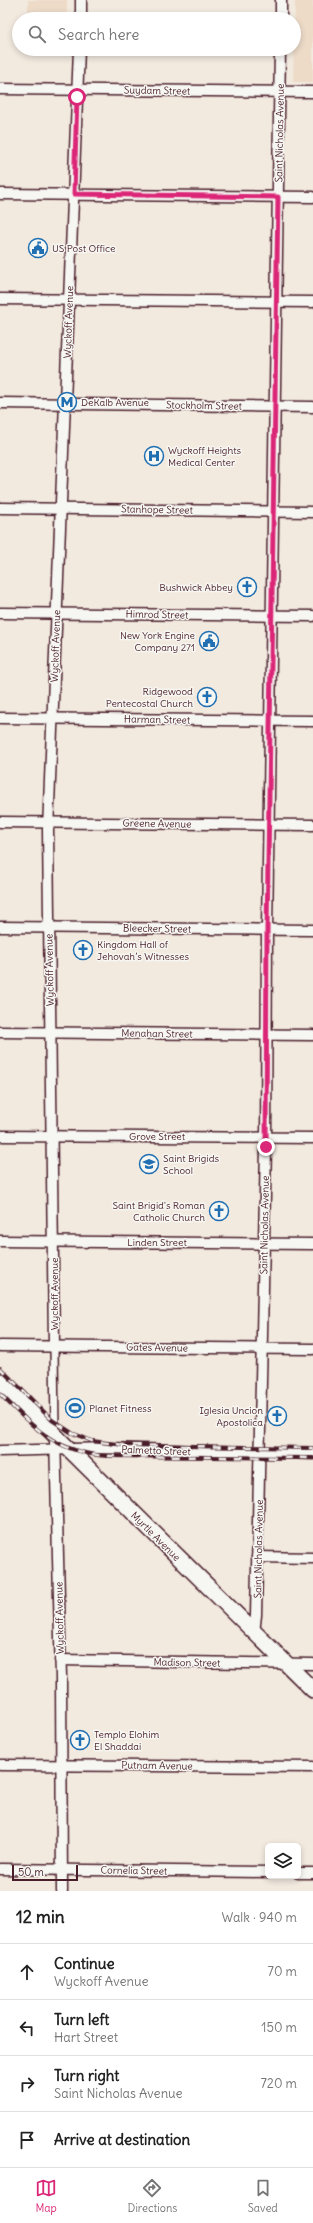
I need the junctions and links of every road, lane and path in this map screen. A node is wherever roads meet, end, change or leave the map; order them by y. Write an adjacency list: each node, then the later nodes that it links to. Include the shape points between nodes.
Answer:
1 (81, 0): 3 (street)
2 (281, 0): 4 (street)
3 (80, 12)
4 (281, 12)
5 (79, 56): 7 (street, Wyckoff Avenue)
6 (280, 56): 9 (street, Saint Nicholas Avenue)
7 (78, 89): 8 (street, Suydam Street); 9 (street, Suydam Street); 12 (street, Wyckoff Avenue)
8 (0, 90)
9 (280, 92): 10 (street, Suydam Street); 13 (street, Saint Nicholas Avenue)
10 (313, 92)
11 (0, 194): 12 (street)
12 (74, 194): 13 (street); 15 (street, Wyckoff Avenue)
13 (278, 197): 14 (street); 17 (street, Saint Nicholas Avenue)
14 (313, 197)
15 (69, 298): 16 (street); 17 (street); 20 (street, Wyckoff Avenue)
16 (0, 299)
17 (276, 301): 18 (street); 21 (street, Saint Nicholas Avenue)
18 (313, 302)
19 (0, 403): 20 (street, Stockholm Street)
20 (65, 403): 21 (street, Stockholm Street); 24 (street, Wyckoff Avenue)
21 (275, 406): 22 (street, Stockholm Street); 25 (street, Saint Nicholas Avenue)
22 (313, 407)
23 (0, 508): 24 (street, Stanhope Street)
24 (61, 508): 25 (street, Stanhope Street); 28 (street, Wyckoff Avenue)
25 (274, 511): 26 (street, Stanhope Street); 29 (street, Saint Nicholas Avenue)
26 (313, 512)
27 (0, 613): 28 (street, Himrod Street)
28 (57, 613): 29 (street, Himrod Street); 31 (street, Wyckoff Avenue)
29 (272, 616): 30 (street, Himrod Street); 33 (street, Saint Nicholas Avenue)
30 (313, 616)
31 (52, 717): 32 (street, Harman Street); 33 (street, Harman Street); 36 (street, Wyckoff Avenue)
32 (0, 718)
33 (271, 720): 34 (street, Harman Street); 37 (street, Saint Nicholas Avenue)
34 (313, 721)
35 (0, 822): 36 (street, Greene Avenue)
36 (48, 822): 37 (street, Greene Avenue); 39 (street, Wyckoff Avenue)
37 (269, 825): 38 (street, Greene Avenue); 41 (street, Saint Nicholas Avenue)
38 (313, 825)
39 (48, 926): 40 (street, Bleecker Street); 41 (street, Bleecker Street); 43 (street, Wyckoff Avenue)
40 (0, 927)
41 (267, 930): 42 (street, Bleecker Street); 45 (street, Saint Nicholas Avenue)
42 (313, 930)
43 (50, 1031): 44 (street, Menahan Street); 45 (street, Menahan Street); 48 (street, Wyckoff Avenue)
44 (0, 1032)
45 (267, 1034): 46 (street, Menahan Street); 49 (street, Saint Nicholas Avenue)
46 (313, 1035)
47 (0, 1136): 48 (street, Grove Street)
48 (52, 1136): 49 (street, Grove Street); 52 (street, Wyckoff Avenue)
49 (266, 1137): 50 (street, Grove Street); 53 (street, Saint Nicholas Avenue)
50 (313, 1138)
51 (0, 1241): 52 (street, Linden Street)
52 (54, 1241): 53 (street, Linden Street); 56 (street, Wyckoff Avenue)
53 (263, 1243): 54 (street, Linden Street); 57 (street, Saint Nicholas Avenue)
54 (313, 1244)
55 (0, 1346): 56 (street, Gates Avenue)
56 (54, 1346): 57 (street, Gates Avenue); 60 (street, Wyckoff Avenue)
57 (261, 1348): 58 (street, Gates Avenue); 62 (street, Saint Nicholas Avenue)
58 (313, 1349)
59 (0, 1381): 60 (main road, Myrtle Avenue)
60 (60, 1445): 61 (street, Palmetto Street); 62 (street, Palmetto Street); 66 (main road, Myrtle Avenue); 67 (street, Wyckoff Avenue)
61 (0, 1451)
62 (260, 1454): 63 (street, Palmetto Street); 64 (street, Saint Nicholas Avenue)
63 (313, 1454)
64 (258, 1557): 65 (street); 66 (street, Saint Nicholas Avenue)
65 (313, 1558)
66 (254, 1633): 68 (main road, Myrtle Avenue)
67 (60, 1660): 68 (street, Madison Street); 71 (street, Wyckoff Avenue)
68 (285, 1663): 69 (street, Madison Street); 70 (main road, Myrtle Avenue)
69 (313, 1664)
70 (313, 1690)
71 (62, 1764): 72 (street, Putnam Avenue); 73 (street, Putnam Avenue); 75 (street, Wyckoff Avenue)
72 (0, 1765)
73 (313, 1767)
74 (0, 1869): 75 (street, Cornelia Street)
75 (62, 1869): 76 (street, Cornelia Street); 79 (street, Wyckoff Avenue)
76 (265, 1872)
77 (301, 1873): 78 (street)
78 (313, 1873)
79 (62, 1891)

